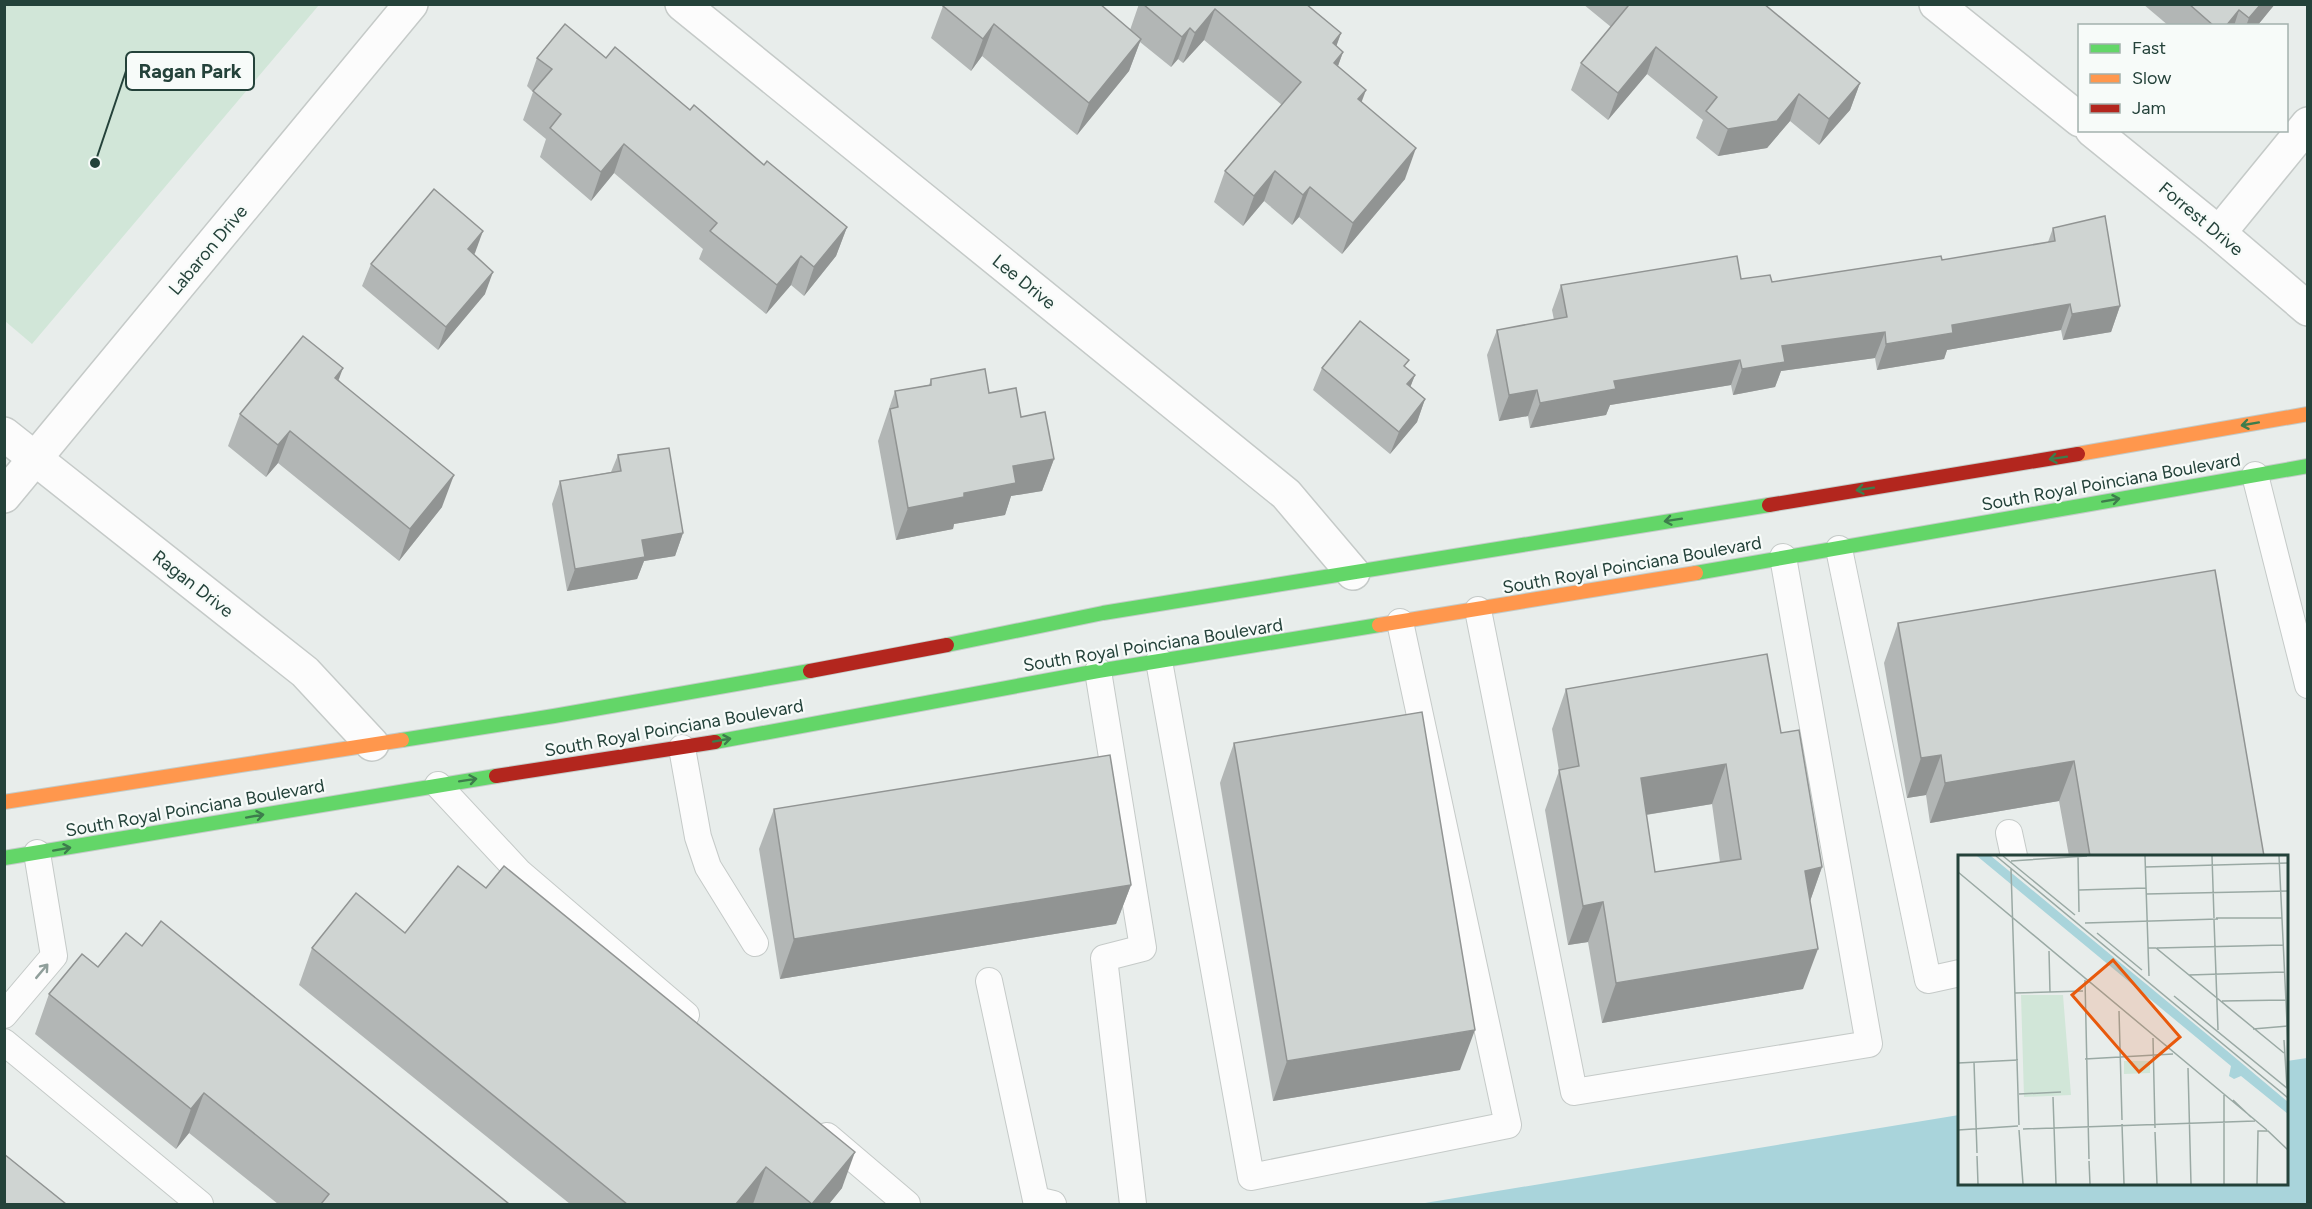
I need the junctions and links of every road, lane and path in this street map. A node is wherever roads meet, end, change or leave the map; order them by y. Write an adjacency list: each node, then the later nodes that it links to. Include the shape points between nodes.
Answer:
1 (411, 4): 11 (street, Labaron Drive)
2 (682, 4): 17 (street, Lee Drive, via 1286,494)
3 (1936, 4): 4 (street)
4 (2078, 119)
5 (2307, 124): 7 (street)
6 (2094, 132): 7 (street, Forrest Drive)
7 (2219, 233): 8 (street, Forrest Drive)
8 (2307, 309)
9 (2307, 414): 17 (street, South Royal Poinciana Boulevard, one-way to 17)
10 (4, 434): 11 (street, Ragan Drive)
11 (35, 459): 14 (street, Labaron Drive); 23 (street, Ragan Drive, via 304,672)
12 (2307, 466): 13 (street, South Royal Poinciana Boulevard)
13 (2255, 475): 15 (street, South Royal Poinciana Boulevard, one-way to 13); 22 (lane)
14 (4, 496)
15 (1839, 549): 16 (street, South Royal Poinciana Boulevard); 30 (lane, via 1928,980)
16 (1783, 558): 18 (street, South Royal Poinciana Boulevard); 18 (lane, via 1869,1044 1574,1092)
17 (1353, 573): 23 (street, South Royal Poinciana Boulevard, via 1103,613 836,667 554,717)
18 (1478, 610): 19 (street, South Royal Poinciana Boulevard)
19 (1400, 622): 20 (street, South Royal Poinciana Boulevard); 20 (lane, via 1508,1125 1251,1177)
20 (1159, 661): 21 (street, South Royal Poinciana Boulevard)
21 (1098, 671): 24 (street, South Royal Poinciana Boulevard, one-way to 21); 39 (lane, via 1143,948 1104,958)
22 (2307, 685)
23 (372, 744): 26 (street, South Royal Poinciana Boulevard)
24 (681, 748): 25 (street, South Royal Poinciana Boulevard, one-way to 24); 29 (lane, via 698,837 708,867)
25 (438, 785): 27 (street, South Royal Poinciana Boulevard, one-way to 25); 33 (lane, via 520,873)
26 (4, 802)
27 (37, 853): 28 (street, South Royal Poinciana Boulevard); 32 (lane, one-way to 27, via 54,956)
28 (4, 858)
29 (755, 943)
30 (1958, 973)
31 (989, 981): 38 (lane, via 1036,1200)
32 (4, 1016)
33 (700, 1027)
34 (4, 1042): 36 (lane)
35 (808, 1120): 37 (lane)
36 (200, 1204)
37 (907, 1204)
38 (1053, 1204)
39 (1133, 1204)

